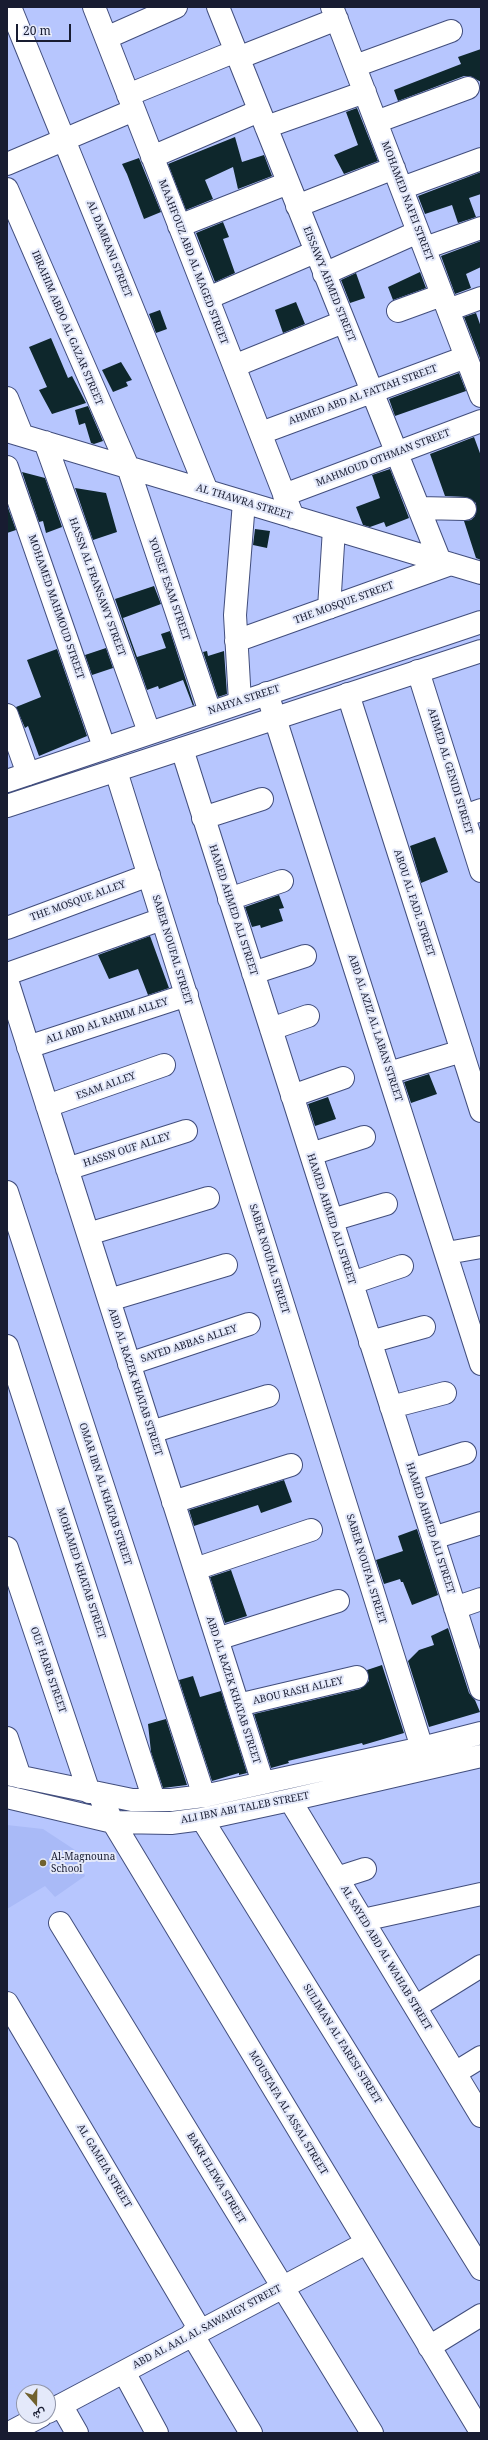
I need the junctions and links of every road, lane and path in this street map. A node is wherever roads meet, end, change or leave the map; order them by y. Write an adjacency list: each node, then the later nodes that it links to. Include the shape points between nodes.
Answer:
1 (10, 7): 15 (street, AL DAMRANI STREET)
2 (94, 7): 7 (street, MAAHFOUZ ABD AL MAGED STREET)
3 (176, 7): 7 (street)
4 (218, 7): 8 (street, EISSAWY AHMED STREET)
5 (335, 10): 8 (street); 9 (street, MOHAMED NAFEI STREET)
6 (451, 31): 9 (street)
7 (106, 38): 12 (street, MAAHFOUZ ABD AL MAGED STREET)
8 (237, 54): 12 (street); 13 (street, EISSAWY AHMED STREET)
9 (355, 66): 11 (street, MOHAMED NAFEI STREET)
10 (468, 88): 14 (street)
11 (365, 92): 13 (street); 14 (street, MOHAMED NAFEI STREET)
12 (131, 103): 15 (street); 16 (street, MAAHFOUZ ABD AL MAGED STREET)
13 (263, 119): 16 (street); 20 (street, EISSAWY AHMED STREET)
14 (376, 122): 19 (street, MOHAMED NAFEI STREET)
15 (64, 140): 18 (street); 46 (street, AL DAMRANI STREET)
16 (152, 156): 24 (street, MAAHFOUZ ABD AL MAGED STREET)
17 (481, 159): 21 (street)
18 (7, 164)
19 (394, 168): 21 (street, MOHAMED NAFEI STREET); 23 (street)
20 (288, 183): 23 (street, EISSAWY AHMED STREET); 24 (street)
21 (402, 188): 26 (street, MOHAMED NAFEI STREET)
22 (7, 190): 45 (street, IBRAHIM ABDO AL GAZAR STREET)
23 (297, 206): 27 (street, EISSAWY AHMED STREET)
24 (179, 226): 29 (street, MAAHFOUZ ABD AL MAGED STREET)
25 (481, 228): 26 (street)
26 (421, 240): 28 (street); 31 (street, MOHAMED NAFEI STREET)
27 (315, 252): 28 (street, EISSAWY AHMED STREET); 29 (street)
28 (324, 274): 33 (street, EISSAWY AHMED STREET)
29 (208, 298): 35 (street, MAAHFOUZ ABD AL MAGED STREET)
30 (481, 298): 31 (street)
31 (445, 302): 32 (street); 34 (street, MOHAMED NAFEI STREET)
32 (398, 311)
33 (343, 322): 35 (street); 37 (street, EISSAWY AHMED STREET)
34 (466, 357): 36 (street, MOHAMED NAFEI STREET); 37 (street, AHMED ABD AL FATTAH STREET)
35 (234, 366): 41 (street, MAAHFOUZ ABD AL MAGED STREET)
36 (479, 383)
37 (373, 392): 41 (street, AHMED ABD AL FATTAH STREET); 43 (street, EISSAWY AHMED STREET)
38 (7, 398): 40 (street)
39 (481, 421): 43 (street, MAHMOUD OTHMAN STREET)
40 (15, 433): 42 (street, AL THAWRA STREET)
41 (260, 434): 47 (street, MAAHFOUZ ABD AL MAGED STREET)
42 (44, 442): 45 (street, AL THAWRA STREET); 66 (street, HASSN AL FRANSAWY STREET)
43 (397, 453): 47 (street, MAHMOUD OTHMAN STREET); 49 (street, EISSAWY AHMED STREET)
44 (7, 467): 67 (street, MOHAMED MAHMOUD STREET)
45 (128, 467): 46 (street, AL THAWRA STREET); 63 (street, YOUSEF ESAM STREET)
46 (208, 491): 48 (street, AL THAWRA STREET)
47 (284, 495): 51 (street, MAAHFOUZ ABD AL MAGED STREET)
48 (244, 502): 51 (street, AL THAWRA STREET); 57 (street, via 235,615)
49 (419, 508): 50 (street); 53 (street, EISSAWY AHMED STREET)
50 (465, 509)
51 (293, 517): 52 (street, AL THAWRA STREET)
52 (334, 529): 53 (street, AL THAWRA STREET); 55 (street)
53 (446, 563): 54 (street, AL THAWRA STREET); 55 (street, THE MOSQUE STREET)
54 (481, 573)
55 (329, 608): 57 (street, THE MOSQUE STREET)
56 (481, 622): 60 (street, NAHYA STREET)
57 (236, 641): 62 (street)
58 (481, 652): 59 (street)
59 (418, 671): 61 (street); 74 (street, AHMED AL GENIDI STREET)
60 (268, 693): 62 (street, NAHYA STREET); 65 (street, ABD AL AZIZ AL LABAN STREET)
61 (348, 694): 65 (street); 90 (street, ABOU AL FADL STREET)
62 (240, 702): 63 (street, NAHYA STREET)
63 (210, 712): 66 (street, NAHYA STREET)
64 (7, 715): 70 (street)
65 (275, 718): 68 (street); 92 (street, ABD AL AZIZ AL LABAN STREET)
66 (149, 732): 67 (street, NAHYA STREET)
67 (104, 747): 70 (street, NAHYA STREET)
68 (182, 749): 69 (street); 75 (street, HAMED AHMED ALI STREET)
69 (116, 770): 73 (street); 77 (street, SABER NOUFAL STREET)
70 (28, 774): 71 (street, NAHYA STREET)
71 (7, 781)
72 (262, 799): 75 (street)
73 (7, 806)
74 (472, 813): 76 (street, AHMED AL GENIDI STREET)
75 (203, 818): 79 (street, HAMED AHMED ALI STREET)
76 (481, 870)
77 (149, 875): 80 (street, SABER NOUFAL STREET); 81 (street, THE MOSQUE ALLEY)
78 (282, 882): 79 (street)
79 (229, 899): 83 (street, HAMED AHMED ALI STREET)
80 (162, 919): 84 (street); 86 (street, SABER NOUFAL STREET)
81 (7, 928)
82 (306, 956): 83 (street)
83 (253, 973): 88 (street, HAMED AHMED ALI STREET)
84 (7, 974)
85 (7, 980): 89 (street, ABD AL RAZEK KHATAB STREET)
86 (187, 995): 89 (street, ALI ABD AL RAHIM ALLEY); 140 (street, SABER NOUFAL STREET)
87 (308, 1016): 88 (street)
88 (271, 1029): 94 (street, HAMED AHMED ALI STREET)
89 (28, 1047): 95 (street, ABD AL RAZEK KHATAB STREET)
90 (462, 1051): 92 (street); 96 (street, ABOU AL FADL STREET)
91 (164, 1065): 95 (street, ESAM ALLEY)
92 (389, 1073): 107 (street, ABD AL AZIZ AL LABAN STREET)
93 (343, 1078): 94 (street)
94 (292, 1096): 99 (street, HAMED AHMED ALI STREET)
95 (47, 1106): 100 (street, ABD AL RAZEK KHATAB STREET)
96 (481, 1112)
97 (186, 1131): 100 (street, HASSN OUF ALLEY)
98 (364, 1137): 99 (street)
99 (311, 1154): 104 (street, HAMED AHMED ALI STREET)
100 (67, 1169): 105 (street, ABD AL RAZEK KHATAB STREET)
101 (7, 1192): 145 (street, OMAR IBN AL KHATAB STREET)
102 (208, 1198): 105 (street)
103 (386, 1204): 104 (street)
104 (332, 1220): 110 (street, HAMED AHMED ALI STREET)
105 (88, 1234): 111 (street, ABD AL RAZEK KHATAB STREET)
106 (481, 1246): 107 (street)
107 (447, 1254): 117 (street, ABD AL AZIZ AL LABAN STREET)
108 (226, 1265): 111 (street)
109 (402, 1266): 110 (street)
110 (352, 1283): 114 (street, HAMED AHMED ALI STREET)
111 (109, 1300): 116 (street, ABD AL RAZEK KHATAB STREET)
112 (249, 1324): 116 (street, SAYED ABBAS ALLEY)
113 (424, 1327): 114 (street)
114 (370, 1342): 120 (street, HAMED AHMED ALI STREET)
115 (7, 1346): 147 (street, MOHAMED KHATAB STREET)
116 (129, 1364): 121 (street, ABD AL RAZEK KHATAB STREET)
117 (481, 1364)
118 (445, 1393): 120 (street)
119 (268, 1396): 121 (street)
120 (391, 1407): 124 (street, HAMED AHMED ALI STREET)
121 (151, 1432): 125 (street, ABD AL RAZEK KHATAB STREET)
122 (465, 1453): 124 (street)
123 (291, 1465): 125 (street)
124 (411, 1470): 128 (street, HAMED AHMED ALI STREET)
125 (173, 1502): 130 (street, ABD AL RAZEK KHATAB STREET)
126 (481, 1523): 128 (street)
127 (311, 1530): 130 (street)
128 (433, 1538): 133 (street, HAMED AHMED ALI STREET)
129 (7, 1548): 144 (street, OUF HARB STREET)
130 (195, 1569): 134 (street, ABD AL RAZEK KHATAB STREET)
131 (481, 1599): 133 (street)
132 (338, 1601): 134 (street)
133 (455, 1608): 135 (street, HAMED AHMED ALI STREET)
134 (217, 1639): 137 (street, ABD AL RAZEK KHATAB STREET)
135 (479, 1675)
136 (357, 1677): 137 (street, ABOU RASH ALLEY)
137 (238, 1705): 143 (street, ABD AL RAZEK KHATAB STREET)
138 (481, 1733): 140 (street, ALI IBN ABI TALEB STREET)
139 (7, 1738): 142 (street)
140 (422, 1748): 143 (street, ALI IBN ABI TALEB STREET)
141 (481, 1756): 148 (street, ALI IBN ABI TALEB STREET)
142 (14, 1775): 144 (street, ALI IBN ABI TALEB STREET)
143 (263, 1783): 145 (street, ALI IBN ABI TALEB STREET)
144 (93, 1793): 147 (street, ALI IBN ABI TALEB STREET, via 132,1800); 150 (street, MOUSTAFA AL ASSAL STREET)
145 (204, 1796): 147 (street, ALI IBN ABI TALEB STREET)
146 (7, 1797): 150 (street, ALI IBN ABI TALEB STREET)
147 (154, 1800)
148 (290, 1800): 149 (street, ALI IBN ABI TALEB STREET); 152 (street, AL SAYED ABD AL WAHAB STREET)
149 (202, 1819): 150 (street, ALI IBN ABI TALEB STREET, via 170,1823); 163 (street, SULIMAN AL FARESI STREET)
150 (113, 1822): 162 (street, MOUSTAFA AL ASSAL STREET)
151 (365, 1869): 152 (street)
152 (337, 1878): 154 (street, AL SAYED ABD AL WAHAB STREET)
153 (481, 1894): 154 (street)
154 (363, 1920): 158 (street, AL SAYED ABD AL WAHAB STREET)
155 (60, 1923): 164 (street, BAKR ELEWA STREET)
156 (481, 1966): 158 (street)
157 (7, 2003): 166 (street, AL GAMEIA STREET)
158 (416, 2007): 160 (street, AL SAYED ABD AL WAHAB STREET)
159 (481, 2057): 160 (street)
160 (455, 2073): 161 (street, AL SAYED ABD AL WAHAB STREET)
161 (481, 2116)
162 (366, 2243): 164 (street, ABD AL AAL AL SAWAHGY STREET); 167 (street, MOUSTAFA AL ASSAL STREET)
163 (481, 2269)
164 (282, 2286): 166 (street, ABD AL AAL AL SAWAHGY STREET); 177 (street, BAKR ELEWA STREET)
165 (481, 2315): 167 (street)
166 (196, 2332): 168 (street, ABD AL AAL AL SAWAHGY STREET); 176 (street, AL GAMEIA STREET)
167 (429, 2347): 172 (street, MOUSTAFA AL ASSAL STREET)
168 (124, 2372): 169 (street, ABD AL AAL AL SAWAHGY STREET); 175 (street)
169 (56, 2407)
170 (56, 2409): 174 (street)
171 (26, 2424): 173 (street)
172 (480, 2428)
173 (9, 2433)
174 (77, 2433)
175 (157, 2433)
176 (251, 2433)
177 (372, 2433)

